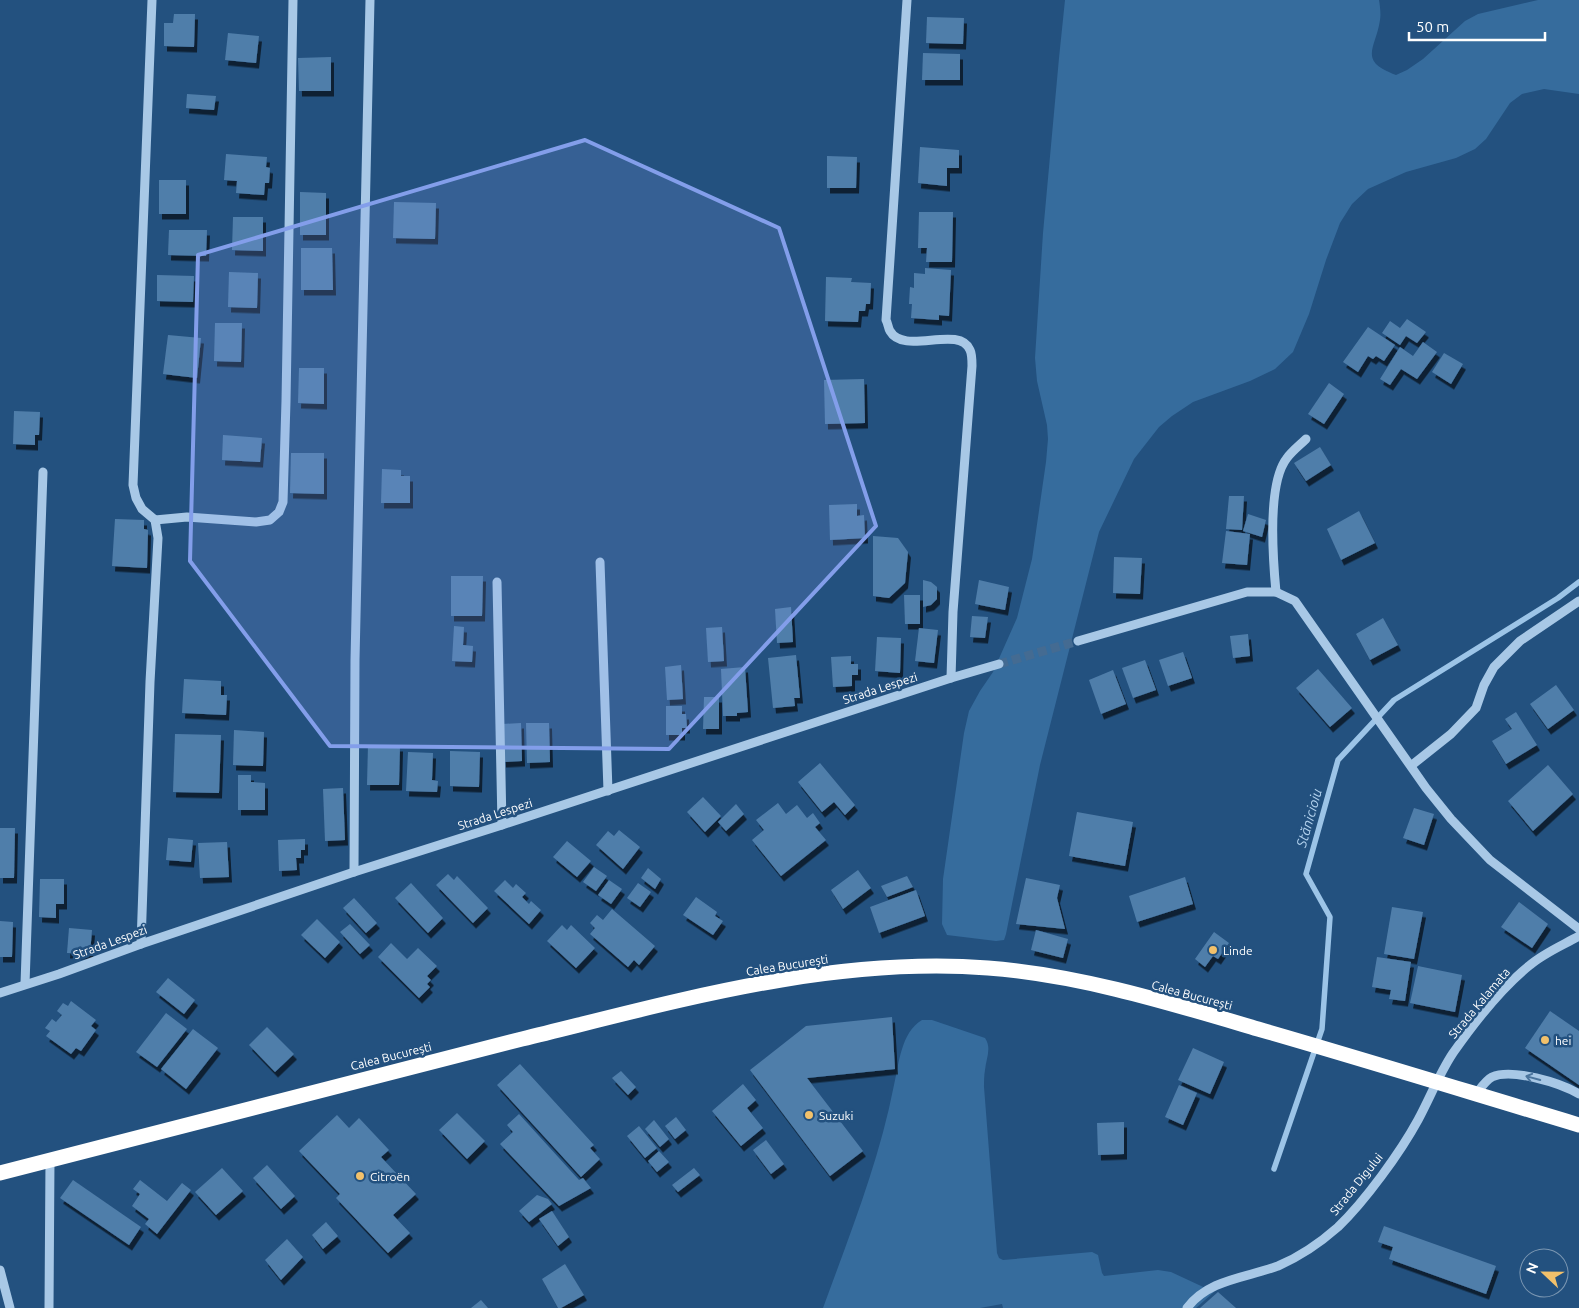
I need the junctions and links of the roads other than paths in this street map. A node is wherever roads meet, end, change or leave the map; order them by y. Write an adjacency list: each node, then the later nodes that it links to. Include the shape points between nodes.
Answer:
1 (152, 0): 7 (street, via 133,485 142,508)
2 (293, 0): 7 (street, via 283,502 279,512 270,520 256,522 187,517)
3 (370, 0): 18 (street, via 355,660)
4 (907, 0): 14 (street, via 886,320 891,333 900,339 954,339 970,350 972,366)
5 (1306, 439): 10 (street, via 1286,458 1280,472 1272,542)
6 (42, 472): 22 (street)
7 (155, 520): 21 (street, via 158,538)
8 (600, 562): 16 (street)
9 (497, 582): 17 (street)
10 (1276, 592): 12 (street, via 1248,592); 15 (street, via 1295,601)
11 (1579, 601): 15 (street, via 1520,641 1494,667 1476,708 1451,734)
12 (1078, 641)
13 (999, 664): 14 (street, Strada Lespezi)
14 (951, 678): 16 (street, Strada Lespezi)
15 (1412, 765): 19 (street, via 1451,819 1490,860)
16 (608, 791): 17 (street, Strada Lespezi)
17 (502, 825): 18 (street, Strada Lespezi)
18 (354, 872): 21 (street, Strada Lespezi)
19 (1579, 929)
20 (1579, 936): 24 (street, Strada Kalamata, via 1531,964 1502,991 1452,1054)
21 (142, 944): 22 (street, Strada Lespezi)
22 (25, 984): 23 (street, Strada Lespezi)
23 (0, 992)
24 (1436, 1082): 25 (highway, Calea București); 28 (highway, Calea București, via 1186,1008 1048,976 990,968 870,967 803,976 680,1000); 33 (street, Strada Digului, via 1404,1142 1338,1227 1320,1242 1279,1265 1201,1293)
25 (1476, 1094): 26 (street, one-way to 25, via 1525,1076 1502,1075 1491,1078); 27 (highway, Calea București)
26 (1579, 1094)
27 (1579, 1125)
28 (50, 1160): 29 (highway, Calea București); 32 (street)
29 (0, 1173)
30 (0, 1270): 31 (street)
31 (10, 1308)
32 (49, 1308)
33 (1187, 1308)

